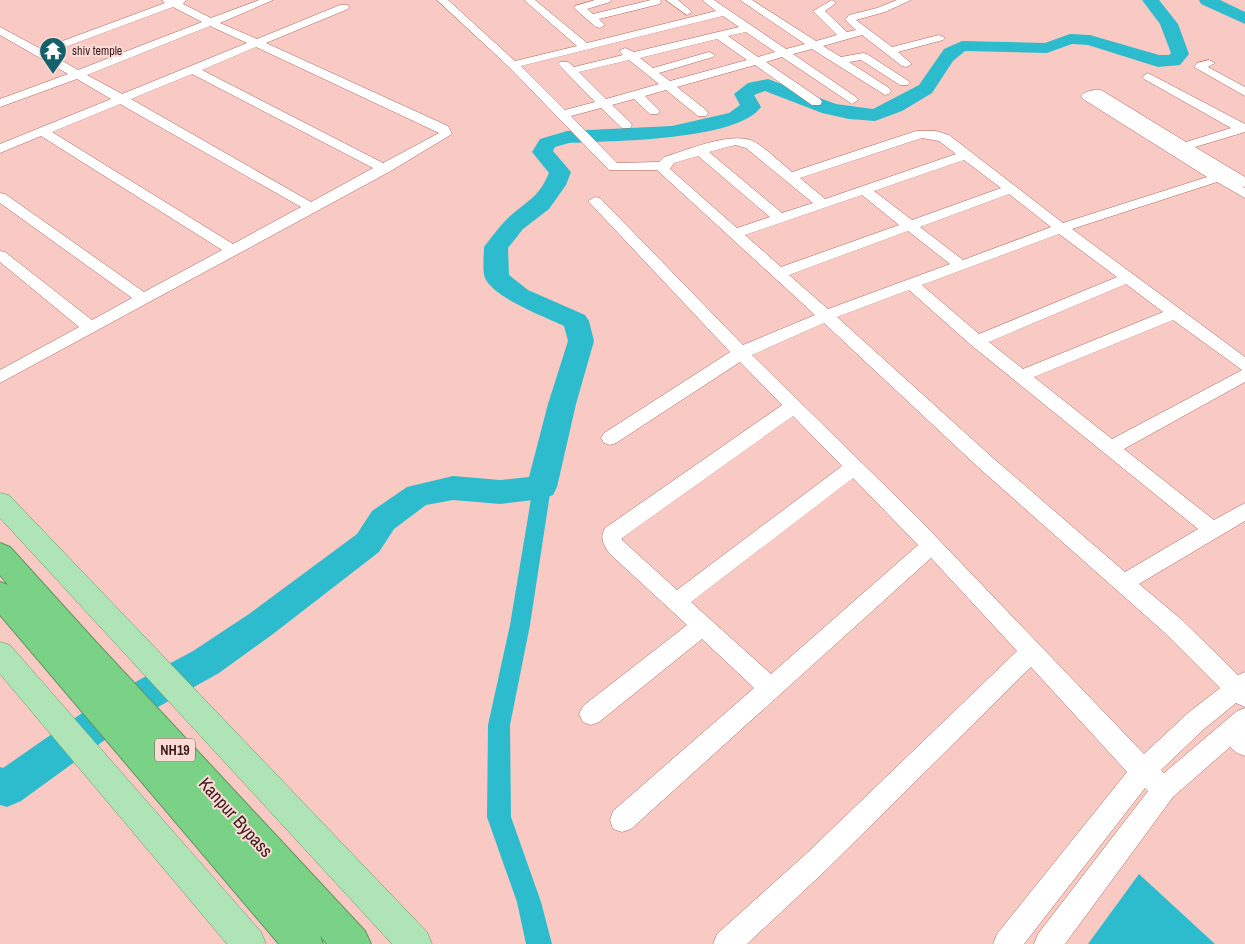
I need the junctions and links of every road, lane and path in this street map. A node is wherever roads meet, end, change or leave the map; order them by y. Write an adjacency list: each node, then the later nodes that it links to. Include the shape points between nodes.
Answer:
1 (268, 0): 20 (street)
2 (442, 0): 44 (street)
3 (532, 0): 17 (street)
4 (603, 0): 14 (street); 15 (street)
5 (671, 0): 16 (street)
6 (744, 0): 32 (street)
7 (824, 0): 27 (street, via 832,3 818,13)
8 (906, 0): 24 (street, via 850,18)
9 (175, 1): 20 (street); 35 (street)
10 (656, 2): 11 (street)
11 (636, 3): 15 (street); 18 (street)
12 (715, 6): 16 (street); 21 (street); 22 (street)
13 (344, 7): 31 (street)
14 (572, 8): 17 (street); 19 (street, via 581,9)
15 (616, 11): 19 (street)
16 (687, 12): 18 (street)
17 (546, 14): 28 (street)
18 (655, 16): 21 (street); 26 (street)
19 (591, 18): 26 (street)
20 (212, 23): 31 (street); 49 (street)
21 (669, 26): 26 (street)
22 (747, 28): 25 (street); 36 (street)
23 (0, 30): 35 (street)
24 (864, 31): 27 (street); 34 (street)
25 (719, 35): 30 (street); 41 (street)
26 (609, 36): 28 (street); 33 (street); 39 (street)
27 (845, 36): 32 (street)
28 (574, 38): 33 (street)
29 (939, 38): 34 (street)
30 (691, 41): 38 (street); 39 (street)
31 (258, 43): 46 (street); 73 (street, via 446,132 443,137)
32 (813, 46): 36 (street); 40 (street)
33 (585, 47): 37 (street)
34 (890, 51): 43 (street)
35 (40, 53): 49 (street)
36 (784, 54): 41 (street); 57 (street)
37 (554, 55): 44 (street); 47 (street)
38 (710, 55): 45 (street); 48 (street)
39 (631, 56): 47 (street); 48 (street)
40 (838, 61): 51 (street, via 863,56); 53 (street)
41 (756, 62): 45 (street); 59 (street)
42 (1209, 63): 54 (street, via 1200,64 1200,67)
43 (906, 64)
44 (513, 65): 63 (street)
45 (728, 69): 52 (street)
46 (192, 70): 56 (street); 73 (street)
47 (571, 71): 60 (street)
48 (650, 72): 52 (street)
49 (78, 74): 56 (street); 58 (street)
50 (1148, 77): 65 (street)
51 (904, 82)
52 (668, 85): 55 (street); 62 (street)
53 (885, 91)
54 (1245, 92)
55 (636, 94): 60 (street); 61 (street)
56 (121, 99): 66 (street); 83 (street)
57 (852, 100)
58 (0, 102)
59 (816, 102)
60 (604, 104): 63 (street); 64 (street)
61 (654, 111)
62 (702, 113)
63 (562, 115): 67 (street)
64 (626, 125)
65 (1243, 129): 68 (street)
66 (43, 132): 69 (street); 88 (street)
67 (584, 137): 72 (street, via 614,167)
68 (1179, 148): 68 (street, via 1086,96 1097,93); 74 (street)
69 (0, 149)
70 (700, 151): 72 (street, via 669,160); 75 (street, via 741,140); 84 (street)
71 (966, 156): 75 (street, via 944,138 921,134); 77 (street); 78 (street)
72 (663, 166): 87 (street)
73 (384, 169): 83 (street)
74 (1224, 175): 76 (street); 79 (street); 86 (street)
75 (790, 177): 82 (street)
76 (1245, 183)
77 (1011, 189): 85 (street); 86 (street)
78 (864, 190): 82 (street); 85 (street)
79 (1245, 194)
80 (0, 197): 94 (street)
81 (595, 201): 99 (street)
82 (823, 204): 84 (street)
83 (312, 208): 88 (street)
84 (780, 219): 87 (street)
85 (910, 226): 90 (street); 91 (street)
86 (1061, 228): 90 (street); 92 (street)
87 (736, 234): 91 (street)
88 (233, 250): 94 (street)
89 (0, 255): 97 (street)
90 (960, 265): 93 (street)
91 (779, 273): 96 (street)
92 (1127, 278): 95 (street); 98 (street)
93 (910, 284): 96 (street); 98 (street)
94 (143, 299): 97 (street)
95 (1174, 313): 100 (street); 101 (street)
96 (826, 316): 99 (street); 113 (street, via 986,463)
97 (91, 328): 103 (street)
98 (977, 341): 101 (street)
99 (742, 353): 104 (street); 105 (street)
100 (1245, 365)
101 (1021, 376): 106 (street)
102 (1245, 376): 106 (street)
103 (0, 377)
104 (794, 406): 107 (street); 115 (street, via 612,534 612,542 618,549)
105 (610, 438)
106 (1110, 448): 110 (street)
107 (854, 467): 111 (street); 115 (street)
108 (0, 502): 129 (main road)
109 (1245, 511): 110 (street)
110 (1213, 530): 113 (street)
111 (931, 546): 117 (street); 119 (street)
112 (0, 555): 128 (highway, Kanpur Bypass / NH19)
113 (1124, 583): 120 (street)
114 (0, 594): 127 (highway, Kanpur Bypass / NH19)
115 (676, 602): 116 (street)
116 (702, 626): 119 (street); 121 (street)
117 (1031, 652): 123 (street); 130 (street, via 816,862)
118 (0, 654): 126 (main road)
119 (770, 688): 125 (street)
120 (1242, 689): 123 (street, via 1196,722)
121 (591, 714)
122 (1240, 732): 124 (street)
123 (1143, 771): 124 (street); 131 (street)
124 (1164, 788): 132 (street)
125 (622, 820)
126 (249, 944)
127 (304, 944)
128 (352, 944)
129 (415, 944)
130 (727, 944)
131 (1007, 944)
132 (1048, 944)

